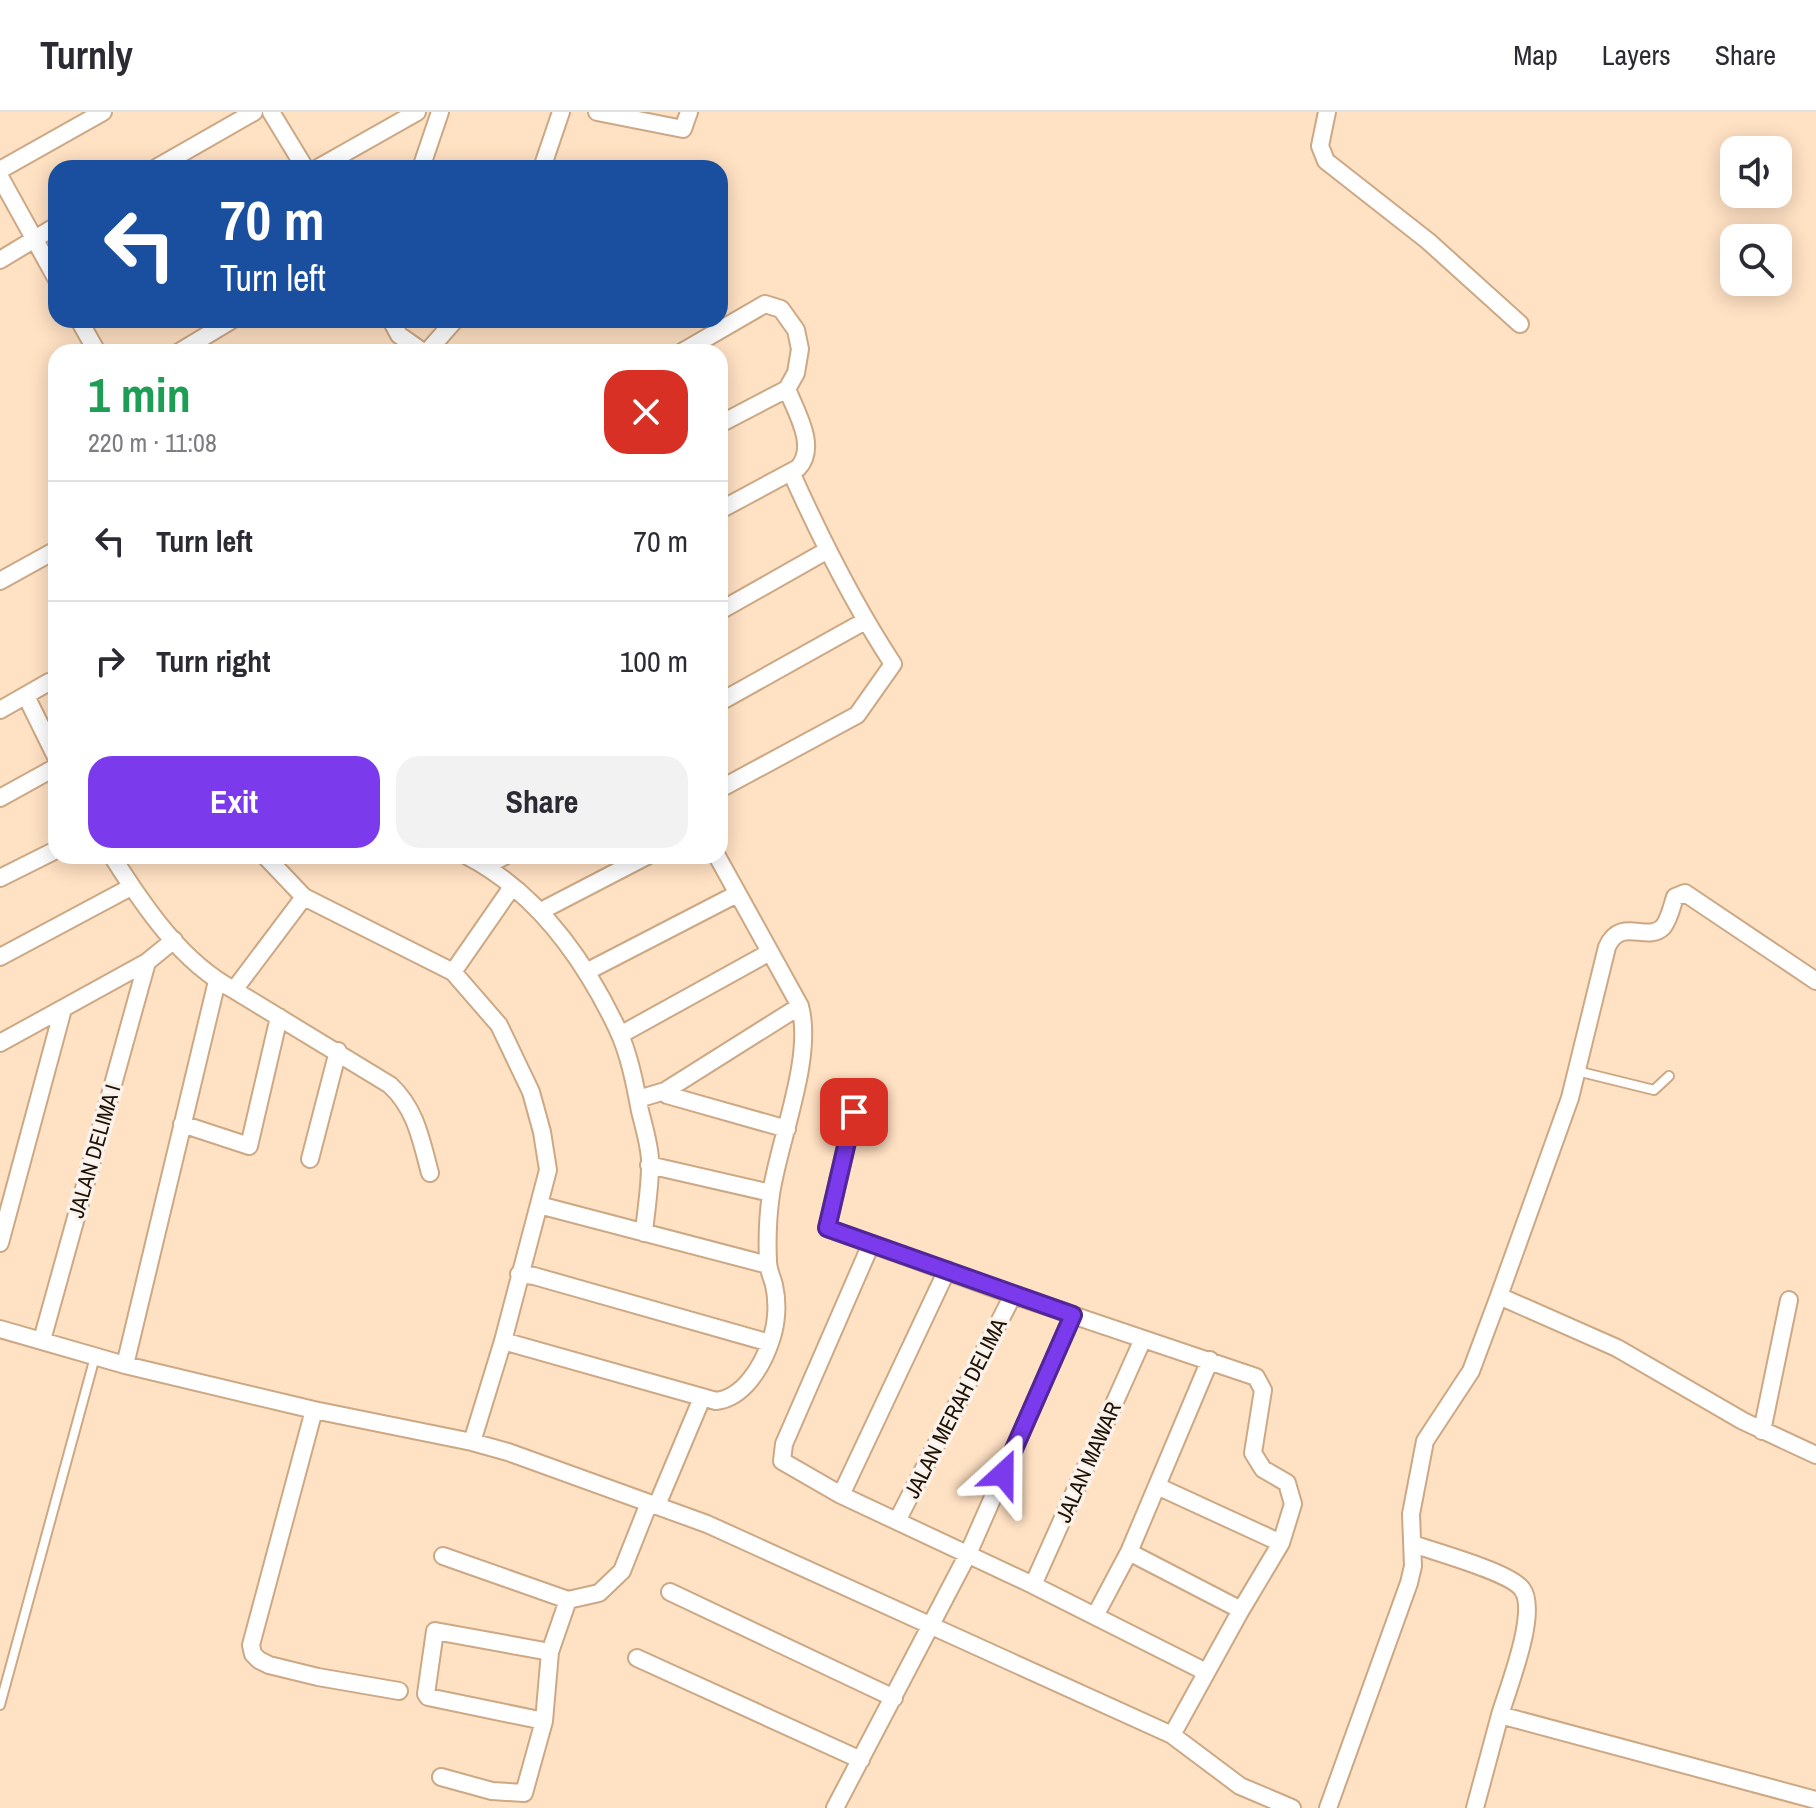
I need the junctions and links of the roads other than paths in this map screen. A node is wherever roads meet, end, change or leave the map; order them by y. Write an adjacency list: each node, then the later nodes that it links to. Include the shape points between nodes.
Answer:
1 (103, 112): 15 (street)
2 (254, 112): 10 (street)
3 (271, 112): 11 (street)
4 (417, 112): 12 (street)
5 (440, 112): 13 (street)
6 (561, 112): 14 (street)
7 (597, 112): 8 (street, via 683,129)
8 (689, 112)
9 (1327, 112): 21 (street, via 1320,146 1326,161 1428,241)
10 (170, 160)
11 (300, 160)
12 (332, 160)
13 (424, 160)
14 (545, 160)
15 (0, 170)
16 (0, 177): 18 (street)
17 (48, 231): 18 (street)
18 (34, 239): 19 (street); 20 (street)
19 (0, 260)
20 (48, 264)
21 (1520, 324)
22 (728, 325): 31 (street, via 765,304 781,309 796,330 800,349)
23 (219, 328): 27 (street)
24 (395, 328): 28 (street)
25 (448, 328): 29 (street)
26 (724, 328): 30 (street)
27 (192, 344)
28 (413, 344)
29 (432, 344)
30 (696, 344)
31 (787, 389): 32 (street); 33 (street, via 807,444 805,461)
32 (728, 420)
33 (791, 472): 34 (street); 35 (street)
34 (728, 506)
35 (826, 551): 38 (street); 39 (street)
36 (48, 554): 37 (street)
37 (0, 581)
38 (728, 606)
39 (865, 621): 42 (street); 46 (street, via 893,664 857,715)
40 (48, 683): 41 (street)
41 (26, 696): 43 (street); 44 (street)
42 (728, 698)
43 (0, 710)
44 (48, 741)
45 (48, 771): 47 (street)
46 (728, 785)
47 (0, 798)
48 (48, 854): 56 (street)
49 (117, 864): 57 (street)
50 (273, 864): 60 (street)
51 (482, 864): 55 (street)
52 (490, 864): 55 (street)
53 (632, 864): 61 (street)
54 (721, 864): 59 (street)
55 (486, 866): 58 (street)
56 (0, 878)
57 (131, 887): 62 (street); 64 (street)
58 (512, 887): 61 (street); 66 (street)
59 (737, 894): 63 (street); 67 (street)
60 (304, 897): 66 (street); 70 (street)
61 (541, 911): 67 (street)
62 (174, 940): 65 (street); 68 (street)
63 (770, 952): 71 (street); 74 (street)
64 (0, 957)
65 (147, 962): 72 (street); 101 (street, JALAN DELIMA I)
66 (453, 972): 88 (street, via 499,1025 531,1092 548,1170)
67 (586, 972): 74 (street)
68 (217, 981): 70 (street); 82 (street)
69 (1816, 981): 77 (street, via 1690,895 1679,894 1662,928 1623,931 1610,940)
70 (234, 990): 73 (street)
71 (800, 1006): 79 (street); 83 (street, via 803,1039)
72 (63, 1009): 75 (street); 90 (street)
73 (279, 1017): 76 (street); 82 (street, via 249,1146)
74 (620, 1035): 80 (street)
75 (0, 1043)
76 (338, 1051): 84 (street); 86 (street, via 401,1095 414,1118)
77 (1576, 1071): 78 (lane, via 1654,1090); 96 (street)
78 (1669, 1076)
79 (665, 1091): 80 (street); 83 (street)
80 (638, 1099): 85 (street)
81 (854, 1112): 91 (street, via 827,1228)
82 (182, 1124): 106 (street)
83 (787, 1129): 87 (street)
84 (310, 1159)
85 (649, 1165): 87 (street); 89 (street)
86 (430, 1173)
87 (771, 1193): 92 (street)
88 (539, 1205): 89 (street); 94 (street)
89 (644, 1233): 92 (street)
90 (0, 1243)
91 (871, 1244): 93 (street); 113 (street, via 783,1450 782,1461 791,1468)
92 (768, 1265): 103 (street, via 776,1298)
93 (947, 1270): 95 (street); 113 (street)
94 (519, 1274): 102 (street); 103 (street)
95 (1013, 1295): 98 (street); 115 (street, JALAN MERAH DELIMA)
96 (1499, 1296): 109 (street, via 1617,1348); 117 (street, via 1471,1371 1425,1441 1411,1514)
97 (1789, 1300): 109 (street)
98 (1073, 1315): 100 (street); 119 (street)
99 (0, 1329): 101 (street)
100 (1143, 1339): 105 (street); 121 (street, JALAN MAWAR)
101 (42, 1340): 104 (street)
102 (503, 1341): 107 (street); 110 (street)
103 (770, 1343): 107 (street, via 759,1367 732,1397)
104 (95, 1357): 106 (street); 132 (lane)
105 (1210, 1360): 112 (street); 116 (street, via 1256,1377 1263,1390 1253,1453 1263,1469 1287,1483 1293,1504)
106 (125, 1365): 108 (street)
107 (702, 1398): 114 (street)
108 (314, 1410): 110 (street); 130 (street, via 251,1645 253,1654 294,1671)
109 (1762, 1431): 111 (street)
110 (472, 1442): 114 (street)
111 (1816, 1455)
112 (1157, 1486): 116 (street); 118 (street)
113 (841, 1495): 115 (street)
114 (657, 1505): 123 (street, via 622,1571 599,1593); 126 (street)
115 (897, 1521): 119 (street)
116 (1281, 1543): 124 (street)
117 (1413, 1544): 133 (street, via 1504,1576 1522,1589 1527,1622); 141 (street, via 1409,1583)
118 (1129, 1552): 124 (street); 125 (street)
119 (968, 1554): 121 (street); 126 (street)
120 (443, 1556): 123 (street)
121 (1033, 1585): 125 (street)
122 (670, 1592): 131 (street)
123 (568, 1600): 127 (street)
124 (1241, 1610): 129 (street)
125 (1095, 1616): 129 (street)
126 (932, 1625): 131 (street); 135 (street)
127 (550, 1652): 134 (street); 134 (street, via 437,1630 426,1694)
128 (637, 1658): 136 (street)
129 (1206, 1672): 135 (street)
130 (399, 1691)
131 (894, 1698): 136 (street)
132 (0, 1705)
133 (1500, 1715): 138 (street); 142 (street)
134 (544, 1721): 137 (street, via 524,1793 492,1791)
135 (1172, 1735): 140 (street, via 1240,1786)
136 (861, 1760): 139 (street)
137 (441, 1777)
138 (1816, 1800)
139 (835, 1808)
140 (1292, 1808)
141 (1328, 1808)
142 (1475, 1808)

